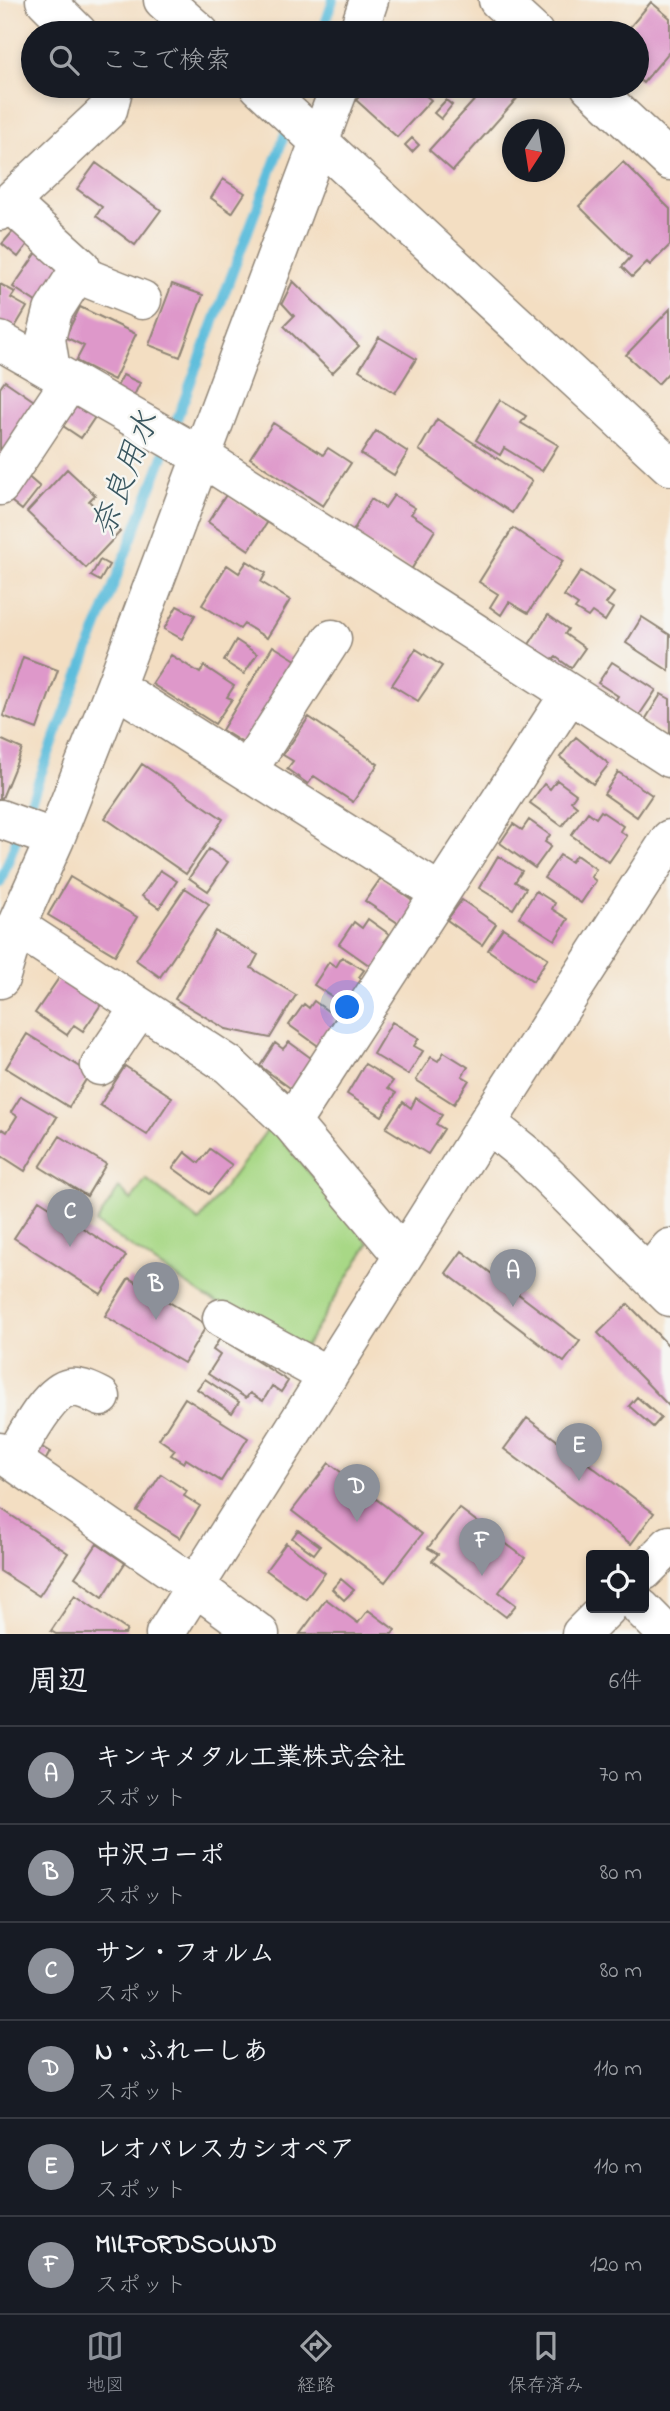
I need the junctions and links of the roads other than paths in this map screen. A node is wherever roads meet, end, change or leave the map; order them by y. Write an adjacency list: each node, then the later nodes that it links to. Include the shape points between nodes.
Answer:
1 (45, 0): 5 (street)
2 (163, 0): 6 (street)
3 (369, 0): 7 (street)
4 (498, 0): 8 (street)
5 (66, 21)
6 (187, 21)
7 (362, 21)
8 (521, 21)
9 (111, 98): 15 (street, via 108,110)
10 (273, 98): 13 (street)
11 (336, 98): 13 (street)
12 (603, 98): 14 (street)
13 (321, 141): 20 (street); 21 (street)
14 (670, 161)
15 (5, 207): 16 (street, via 81,267)
16 (77, 274): 17 (street); 19 (street, via 53,311 46,339)
17 (142, 300)
18 (0, 341): 19 (street)
19 (61, 375): 20 (street); 22 (street)
20 (202, 457): 24 (street); 25 (street)
21 (670, 467)
22 (0, 486)
23 (332, 639): 27 (street)
24 (115, 687): 27 (street); 29 (street)
25 (569, 695): 26 (street); 31 (street)
26 (670, 758)
27 (248, 770): 31 (street)
28 (0, 819): 29 (street)
29 (55, 839): 32 (street)
30 (670, 839): 37 (street)
31 (440, 893): 36 (street)
32 (16, 926): 33 (street); 34 (street)
33 (0, 979)
34 (140, 1007): 35 (street); 36 (street, via 229,1065)
35 (100, 1066)
36 (291, 1123): 38 (street)
37 (487, 1123): 38 (street); 39 (street)
38 (403, 1256): 41 (street)
39 (663, 1274)
40 (222, 1318): 41 (street)
41 (328, 1376): 46 (street)
42 (101, 1397): 43 (street, via 71,1387 57,1393)
43 (6, 1456): 46 (street)
44 (670, 1545): 45 (street)
45 (649, 1566)
46 (196, 1587): 49 (street); 50 (street)
47 (602, 1613): 51 (street)
48 (646, 1613): 52 (street)
49 (165, 1634)
50 (260, 1634)
51 (581, 1634)
52 (667, 1634)

